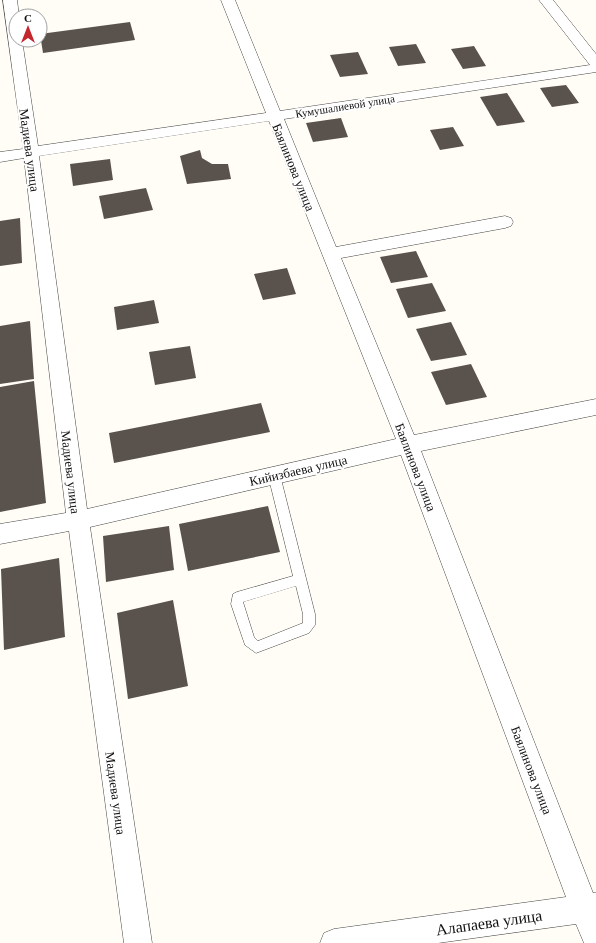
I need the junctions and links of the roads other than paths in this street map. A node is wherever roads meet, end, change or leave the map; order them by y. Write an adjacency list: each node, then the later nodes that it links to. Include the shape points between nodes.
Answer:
1 (10, 0): 7 (street, Мадиева улица)
2 (228, 0): 6 (street, Баялинова улица)
3 (546, 0): 4 (street)
4 (596, 63)
5 (596, 68): 6 (street, Кумушалиевой улица)
6 (274, 116): 7 (street, Кумушалиевой улица); 10 (street, Баялинова улица)
7 (31, 153): 8 (street, Кумушалиевой улица); 14 (street, Мадиева улица)
8 (0, 157)
9 (505, 222): 10 (street)
10 (330, 254): 12 (street, Баялинова улица)
11 (596, 407): 12 (street, Кийизбаева улица)
12 (408, 445): 13 (street, Кийизбаева улица); 17 (street, Баялинова улица)
13 (274, 475): 14 (street, Кийизбаева улица); 16 (lane)
14 (78, 520): 15 (street, Кийизбаева улица); 19 (street, Мадиева улица)
15 (0, 534)
16 (300, 579): 16 (lane, via 309,614 305,630 259,647 252,645 246,634 237,598)
17 (590, 908): 18 (street, Баялинова улица); 20 (street, Алапаева улица)
18 (596, 938)
19 (138, 943)
20 (334, 943)

